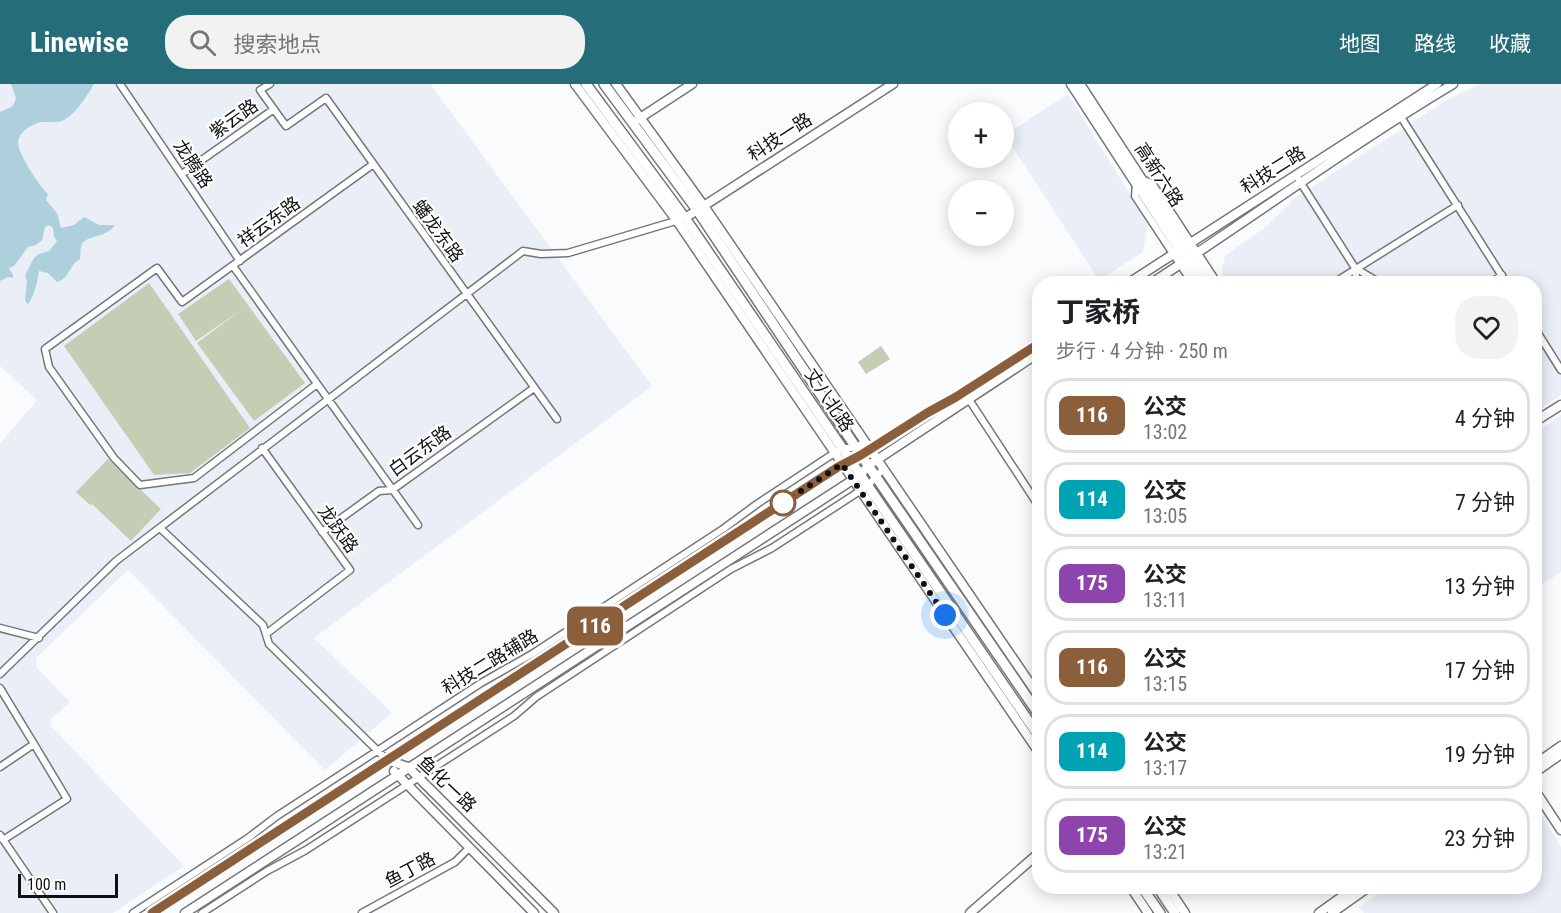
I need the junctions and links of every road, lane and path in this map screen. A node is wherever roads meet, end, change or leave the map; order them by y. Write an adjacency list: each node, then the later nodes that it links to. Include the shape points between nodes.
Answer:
1 (120, 84): 17 (street, 龙腾路)
2 (270, 84): 13 (street, via 260,90)
3 (575, 84): 22 (main road)
4 (586, 84): 22 (main road, 丈八北路)
5 (604, 84): 15 (main road, 丈八北路)
6 (616, 84): 15 (main road)
7 (692, 84): 15 (main road)
8 (893, 84): 21 (main road, 科技一路)
9 (1071, 84): 19 (main road, 高新六路)
10 (1080, 84): 19 (main road, 高新六路)
11 (1437, 84): 18 (main road, 科技二路)
12 (1453, 84): 14 (main road, 科技二路)
13 (274, 109): 16 (street, 蟠龙东路, via 286,126 326,98); 17 (street, 紫云路)
14 (1401, 117): 18 (main road, 科技二路); 20 (street)
15 (637, 120): 21 (main road, 丈八北路)
16 (372, 165): 25 (street, 祥云东路); 38 (street, 蟠龙东路)
17 (182, 174): 25 (street, 龙腾路)
18 (1298, 179): 23 (main road, 科技二路); 24 (main road, 科技二路); 27 (street)
19 (1139, 181): 23 (main road, 高新六路); 23 (street, via 1135,196)
20 (1458, 205): 27 (street); 28 (street)
21 (701, 208): 22 (main road, 科技一路); 51 (main road, 丈八北路)
22 (681, 219): 38 (street, via 568,253 523,251); 52 (main road, 丈八北路)
23 (1182, 247): 24 (main road, 高新六路); 24 (street); 29 (main road, 科技二路)
24 (1189, 258): 30 (main road, 科技二路); 31 (street); 32 (main road, 高新六路); 33 (main road, 高新六路); 34 (street)
25 (240, 261): 26 (street, 祥云东路)
26 (233, 266): 43 (street); 43 (street, 祥云东路, via 182,302 157,268 45,349 49,367 114,458 140,485 194,478)
27 (1355, 268): 35 (street); 36 (street); 37 (street)
28 (1502, 275)
29 (1139, 276)
30 (1162, 276)
31 (1191, 276)
32 (1197, 276)
33 (1204, 276)
34 (1209, 276)
35 (1344, 276)
36 (1356, 276)
37 (1368, 276)
38 (466, 295): 44 (street, 蟠龙东路); 46 (street)
39 (1542, 340): 42 (street)
40 (1032, 348): 51 (main road, via 956,397)
41 (1032, 357): 45 (main road)
42 (1561, 370)
43 (317, 384): 46 (street)
44 (534, 388): 49 (street, 蟠龙东路); 60 (street, 白云东路)
45 (968, 398): 53 (main road); 61 (street)
46 (327, 399): 50 (street); 60 (street)
47 (1561, 405): 48 (main road)
48 (1542, 417)
49 (557, 419)
50 (262, 448): 63 (street); 64 (street, 龙跃路)
51 (862, 449): 52 (street); 53 (main road); 54 (main road); 55 (main road, 丈八北路)
52 (838, 450): 54 (main road, 丈八北路); 75 (street, 科技二路辅路, via 542,648)
53 (878, 460): 55 (main road); 56 (main road)
54 (846, 462): 58 (main road, 丈八北路); 78 (main road)
55 (869, 465): 57 (main road, 丈八北路); 58 (main road)
56 (884, 470): 57 (street); 69 (main road)
57 (876, 476): 59 (street); 71 (main road, 丈八北路)
58 (857, 477): 59 (main road, 丈八北路); 80 (main road)
59 (865, 488): 72 (main road, 丈八北路); 83 (street, via 712,582)
60 (392, 490): 62 (street); 64 (street, 白云东路, via 379,491)
61 (1032, 496)
62 (418, 525)
63 (160, 528): 66 (street, via 263,625); 67 (street, via 116,561)
64 (322, 532): 66 (street, 龙跃路, via 350,570)
65 (0, 628): 67 (street)
66 (266, 634): 75 (street, via 269,644)
67 (39, 638): 68 (street)
68 (0, 674)
69 (1032, 686)
70 (0, 688): 73 (street)
71 (1032, 704)
72 (1032, 736)
73 (34, 744): 79 (street); 87 (street, via 67,799)
74 (1561, 746): 77 (main road)
75 (377, 751): 78 (street); 97 (street, 科技二路辅路)
76 (1561, 754): 81 (main road)
77 (1542, 759)
78 (387, 760): 80 (main road, 鱼化一路); 82 (main road, 鱼化一路); 98 (main road)
79 (0, 767)
80 (408, 767): 82 (main road); 83 (main road, 鱼化一路)
81 (1542, 767)
82 (396, 775): 84 (main road, 鱼化一路); 99 (main road)
83 (418, 777): 84 (street); 103 (main road, 鱼化一路)
84 (406, 785): 88 (main road, 鱼化一路); 100 (street)
85 (1542, 801): 86 (main road)
86 (1561, 830)
87 (2, 838): 96 (street)
88 (469, 848): 101 (street, 鱼丁路, via 455,862); 102 (main road, 鱼化一路)
89 (1032, 859): 104 (main road)
90 (1135, 894): 105 (main road)
91 (1147, 894): 106 (main road)
92 (1162, 894): 107 (main road)
93 (1172, 894): 108 (main road)
94 (1346, 894): 109 (main road)
95 (1359, 894): 110 (main road)
96 (53, 913)
97 (134, 913)
98 (152, 913)
99 (185, 913)
100 (202, 913)
101 (362, 913)
102 (534, 913)
103 (554, 913)
104 (970, 913)
105 (1148, 913)
106 (1160, 913)
107 (1175, 913)
108 (1185, 913)
109 (1319, 913)
110 (1332, 913)

